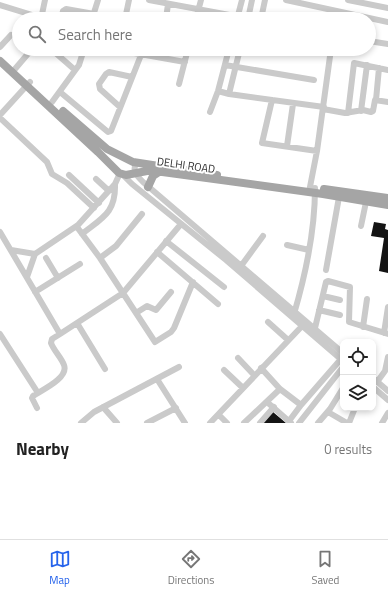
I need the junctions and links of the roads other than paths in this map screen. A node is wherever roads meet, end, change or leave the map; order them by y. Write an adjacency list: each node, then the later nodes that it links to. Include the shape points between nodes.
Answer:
1 (3, 0): 15 (street)
2 (45, 0): 19 (street)
3 (98, 0): 22 (street)
4 (129, 0): 23 (street)
5 (149, 0): 14 (street)
6 (201, 0): 17 (street)
7 (242, 0): 27 (street)
8 (252, 0): 28 (street)
9 (265, 0): 29 (street)
10 (286, 0): 12 (street)
11 (348, 0): 13 (street); 31 (street)
12 (293, 1): 30 (street)
13 (364, 2): 16 (street)
14 (168, 4): 17 (street); 24 (street)
15 (0, 6): 18 (street)
16 (388, 8)
17 (198, 9): 25 (street); 26 (street)
18 (19, 12)
19 (43, 12)
20 (63, 12): 21 (street, via 66,9)
21 (78, 12)
22 (94, 12)
23 (126, 12)
24 (167, 12)
25 (197, 12)
26 (211, 12)
27 (239, 12)
28 (250, 12)
29 (262, 12)
30 (340, 12)
31 (348, 12)
32 (376, 20): 33 (street)
33 (388, 22)
34 (11, 35): 37 (street)
35 (376, 42): 36 (street)
36 (388, 44)
37 (0, 47)
38 (0, 54): 54 (main road)
39 (26, 56): 54 (street)
40 (59, 56): 55 (street)
41 (82, 56): 55 (street)
42 (141, 56): 57 (street)
43 (147, 56): 49 (street)
44 (186, 56): 49 (street)
45 (227, 56): 50 (street)
46 (239, 56): 52 (street)
47 (330, 56): 70 (street)
48 (0, 61): 59 (main road)
49 (185, 62): 60 (street)
50 (225, 65): 52 (street); 61 (street)
51 (367, 65): 53 (street); 71 (street); 73 (street, via 356,62 353,64)
52 (236, 68): 58 (street); 63 (street)
53 (379, 68): 56 (street); 65 (street)
54 (16, 69): 59 (main road)
55 (75, 70): 62 (street)
56 (388, 70)
57 (132, 77): 69 (street); 69 (street, via 110,72 99,84 100,89)
58 (314, 80)
59 (29, 84): 66 (main road); 74 (street); 79 (main road)
60 (179, 84)
61 (218, 91): 63 (street); 72 (street)
62 (60, 92): 66 (street); 69 (street, via 108,132 111,131)
63 (229, 94): 64 (street)
64 (272, 100): 68 (street); 76 (street, via 262,143)
65 (376, 100): 67 (street); 71 (street, via 372,112)
66 (52, 102): 78 (main road)
67 (388, 102)
68 (293, 104): 70 (street); 76 (street)
69 (120, 107)
70 (324, 108): 73 (street); 77 (street)
71 (361, 111): 73 (street)
72 (210, 112)
73 (348, 113)
74 (0, 115)
75 (0, 118): 95 (street, via 47,162 52,174 67,183)
76 (287, 146): 77 (street)
77 (317, 151): 88 (street)
78 (114, 153): 79 (main road); 80 (main road)
79 (108, 162): 82 (main road)
80 (136, 163): 83 (street); 88 (main road)
81 (159, 172): 83 (main road, DELHI ROAD); 87 (main road, via 153,176); 88 (main road, DELHI ROAD)
82 (121, 173): 83 (main road, DELHI ROAD); 86 (street); 97 (street)
83 (135, 174): 87 (street)
84 (69, 175): 93 (street)
85 (96, 179): 89 (street)
86 (115, 184): 89 (street); 101 (street, via 115,196 109,211)
87 (148, 187): 112 (street)
88 (312, 190): 90 (main road, DELHI ROAD); 91 (main road); 106 (street)
89 (109, 191): 93 (street)
90 (339, 197): 92 (main road, DELHI ROAD); 113 (street)
91 (388, 198)
92 (366, 202): 94 (main road, DELHI ROAD); 98 (street)
93 (99, 203): 95 (street)
94 (388, 205)
95 (94, 208): 99 (street)
96 (142, 214): 110 (street, via 116,246)
97 (180, 224): 103 (street); 130 (street)
98 (361, 226)
99 (77, 227): 101 (street); 108 (street)
100 (0, 232): 105 (street)
101 (82, 234): 110 (street)
102 (262, 236): 112 (street)
103 (166, 241): 107 (street); 117 (street)
104 (287, 245): 106 (street)
105 (11, 250): 108 (street); 114 (street)
106 (309, 250): 127 (street)
107 (157, 252): 116 (street); 120 (street)
108 (35, 254): 114 (street)
109 (46, 258): 115 (street)
110 (100, 258): 120 (street)
111 (80, 264): 115 (street)
112 (241, 266): 127 (street)
113 (326, 270)
114 (27, 277): 118 (street)
115 (58, 278): 118 (street)
116 (192, 282): 124 (street); 128 (street, via 174,328 157,342)
117 (224, 287)
118 (36, 292): 138 (street)
119 (171, 292): 128 (street, via 156,310 147,306)
120 (123, 293): 128 (street); 132 (street)
121 (322, 296): 123 (street); 126 (street); 134 (street, via 328,281 350,287 348,321)
122 (367, 299): 134 (street)
123 (340, 300)
124 (218, 304)
125 (388, 307): 136 (street)
126 (319, 310): 129 (street); 135 (street)
127 (295, 312): 130 (street); 133 (street)
128 (136, 313)
129 (340, 315)
130 (293, 318): 133 (street)
131 (268, 322): 139 (street)
132 (77, 323): 138 (street); 147 (street)
133 (304, 324): 135 (street); 139 (street); 141 (street)
134 (363, 327): 136 (street)
135 (314, 328): 140 (street)
136 (386, 333)
137 (0, 334): 158 (street)
138 (60, 334): 158 (street, via 52,339 51,343 63,364 63,374)
139 (288, 340): 146 (street)
140 (340, 355)
141 (340, 355)
142 (388, 357): 152 (street, via 385,371)
143 (238, 358): 150 (street)
144 (340, 359): 162 (street)
145 (179, 367): 151 (street)
146 (261, 368): 150 (street); 156 (street)
147 (105, 369)
148 (224, 370): 155 (street)
149 (340, 371): 180 (street)
150 (254, 375): 155 (street)
151 (157, 379): 163 (street); 166 (street)
152 (376, 380)
153 (376, 383): 157 (street)
154 (376, 385): 160 (street)
155 (243, 388): 170 (street)
156 (280, 389): 161 (street); 162 (street)
157 (388, 391)
158 (38, 393): 165 (street, via 32,397)
159 (340, 393): 168 (street)
160 (388, 400)
161 (267, 402): 164 (street); 178 (street)
162 (301, 405): 171 (street)
163 (103, 407): 172 (street); 173 (street)
164 (274, 407): 171 (street); 179 (street)
165 (37, 408)
166 (176, 408): 174 (street); 175 (street)
167 (354, 411): 182 (street)
168 (328, 412): 181 (street); 182 (street)
169 (388, 413): 183 (street)
170 (218, 415): 176 (street); 177 (street)
171 (290, 422)
172 (81, 423)
173 (117, 423)
174 (147, 423)
175 (185, 423)
176 (210, 423)
177 (227, 423)
178 (244, 423)
179 (260, 423)
180 (299, 423)
181 (318, 423)
182 (348, 423)
183 (382, 423)

